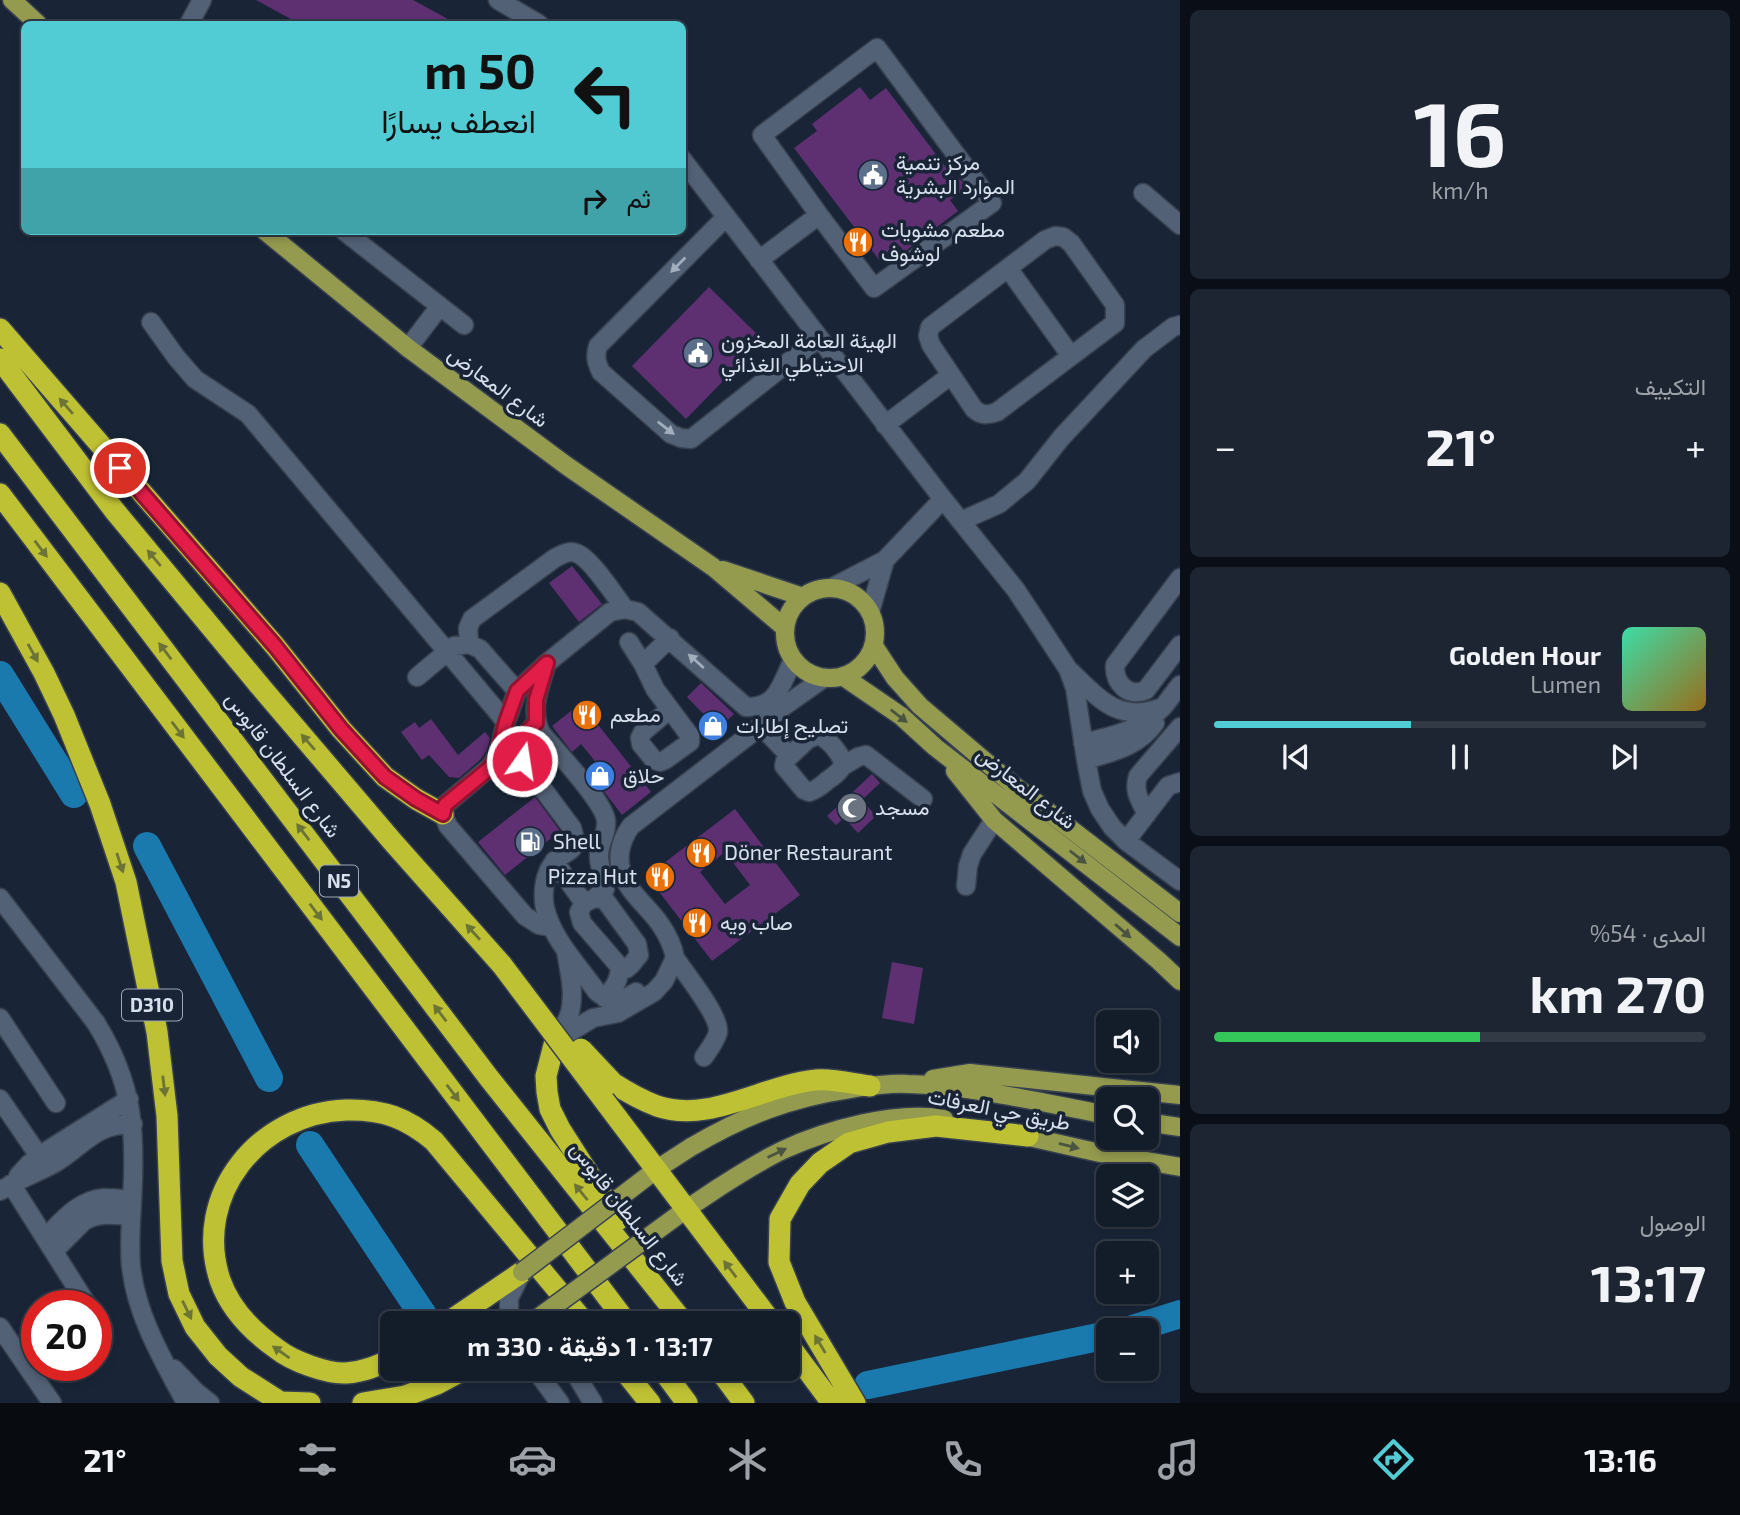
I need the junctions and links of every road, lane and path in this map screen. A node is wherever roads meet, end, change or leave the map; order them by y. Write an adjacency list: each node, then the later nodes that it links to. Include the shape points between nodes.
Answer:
1 (12, 0): 4 (main road)
2 (202, 0): 5 (street)
3 (498, 0): 6 (street)
4 (35, 21)
5 (191, 21)
6 (534, 21)
7 (686, 164): 10 (street)
8 (1143, 193): 11 (street)
9 (819, 215): 9 (street, via 762,135 877,48 992,203 874,288); 14 (street)
10 (726, 216): 14 (street); 21 (street, one-way to 21, via 598,346 595,355 601,372 671,434 691,439)
11 (1180, 225)
12 (270, 235): 22 (main road, شارع المعارض)
13 (355, 235): 16 (street)
14 (759, 260): 21 (street)
15 (1008, 268): 23 (street); 23 (street, via 1055,236 1071,243 1115,305 1116,314 1115,323); 25 (street, via 930,327 931,345)
16 (440, 306): 18 (street); 22 (street)
17 (151, 322): 45 (street, via 195,379 248,414)
18 (464, 325)
19 (1180, 325): 30 (street, via 1144,349 1027,481 999,504)
20 (0, 329): 70 (highway, one-way to 20, via 385,777 341,729 275,646)
21 (819, 338): 26 (street)
22 (408, 348): 32 (main road, شارع المعارض)
23 (1071, 356): 25 (street, via 987,415 974,409)
24 (0, 359): 87 (highway, one-way to 24, bridge, via 114,510)
25 (951, 375): 26 (street)
26 (885, 425): 29 (street)
27 (0, 434): 116 (highway, شارع السلطان قابوس / N5, one-way to 27, via 489,1078)
28 (0, 494): 123 (highway, N5, one-way to 123)
29 (943, 499): 30 (street); 31 (street)
30 (961, 521): 49 (street, via 1016,590)
31 (885, 560): 34 (street); 38 (street)
32 (713, 567): 36 (main road, شارع المعارض); 39 (main road, شارع المعارض)
33 (1180, 578): 43 (street, via 1115,665 1118,682 1131,692 1146,690)
34 (831, 588): 36 (main road); 38 (main road, via 853,595)
35 (0, 593): 136 (highway, D310, one-way to 136, via 64,715 126,882 160,1056 172,1261 179,1294 195,1327 218,1356)
36 (803, 597): 39 (main road)
37 (625, 609): 40 (street, via 638,612); 42 (street, via 586,559 575,552 566,553 472,619); 47 (street, via 610,612)
38 (870, 612): 44 (main road)
39 (785, 628): 46 (main road)
40 (670, 638): 46 (street, one-way to 40, via 775,697 765,705 746,707); 48 (street)
41 (629, 642): 48 (street)
42 (469, 644): 45 (street); 54 (street, via 480,649)
43 (1180, 645)
44 (874, 646): 51 (main road, via 862,665); 83 (main road, شارع المعارض, via 920,706 1012,784)
45 (448, 651): 50 (street); 57 (street)
46 (793, 660): 52 (main road)
47 (547, 663): 54 (street); 58 (street, via 536,700)
48 (643, 664): 56 (street)
49 (1068, 669): 55 (street, via 1108,706 1145,713); 63 (street)
50 (417, 677)
51 (844, 677): 52 (main road); 61 (main road, شارع المعارض, one-way to 61, via 901,716)
52 (824, 678): 59 (street)
53 (1180, 685): 55 (street)
54 (517, 691): 57 (street)
55 (1163, 707): 62 (street, via 1149,731); 63 (street, via 1131,730)
56 (669, 710)
57 (506, 722): 70 (street, via 491,767 445,805)
58 (536, 723): 68 (street); 76 (street, via 520,745 522,761 572,828 576,839)
59 (761, 726): 64 (street); 72 (street)
60 (1180, 727): 65 (street)
61 (935, 747): 73 (main road); 85 (main road, شارع المعارض, one-way to 85)
62 (1127, 747): 63 (street); 65 (street)
63 (1084, 751): 75 (street, via 1100,809)
64 (790, 756): 66 (street, via 819,735 834,746); 66 (street, via 784,766 809,792)
65 (1148, 764): 67 (street); 71 (street, via 1135,785)
66 (843, 766): 69 (street, via 866,755)
67 (1174, 784): 71 (street)
68 (596, 799): 72 (street, via 618,818); 74 (street, via 606,821)
69 (923, 799)
70 (443, 814): 84 (street, via 448,826 525,916)
71 (1147, 814): 75 (street)
72 (640, 820): 78 (street, via 624,834 619,850)
73 (994, 820): 80 (street, via 972,854); 90 (main road, one-way to 90)
74 (603, 837): 76 (street); 82 (street, via 598,855 605,889)
75 (1126, 841): 79 (street)
76 (572, 851): 77 (street)
77 (554, 861): 82 (street); 84 (street, via 544,891)
78 (625, 881): 82 (street); 88 (street, via 661,924 673,947)
79 (1180, 881)
80 (966, 886)
81 (0, 898): 99 (street, via 96,1023 116,1060)
82 (595, 901): 89 (street, via 579,912 582,923); 89 (street, via 637,944 639,956 626,969)
83 (1180, 913)
84 (551, 927): 86 (street)
85 (1180, 937)
86 (566, 949): 91 (street); 93 (street, via 571,1009)
87 (502, 965): 96 (highway, bridge, via 613,1083 659,1107 689,1111 718,1107 818,1079); 109 (highway, bridge)
88 (673, 965): 91 (street, via 627,998); 93 (street, via 654,992 637,1003 593,1018); 94 (street, via 716,1017 716,1039)
89 (620, 967): 91 (street, via 620,978)
90 (1180, 981)
91 (605, 998)
92 (0, 1017): 100 (street)
93 (555, 1041): 116 (highway, via 546,1076 550,1109)
94 (704, 1057)
95 (907, 1084): 96 (main road, طريق حي العرفات); 97 (main road, via 970,1073); 101 (main road, طريق حي العرفات, via 966,1089)
96 (870, 1086): 109 (main road, طريق حي العرفات, bridge, via 788,1102 743,1119)
97 (1180, 1095)
98 (0, 1098): 107 (street)
99 (129, 1100): 102 (street); 105 (street)
100 (56, 1102)
101 (1096, 1113)
102 (133, 1124): 105 (street); 111 (street)
103 (1159, 1124): 104 (main road)
104 (1180, 1127)
105 (89, 1130): 107 (street); 110 (street, via 77,1148)
106 (1028, 1136): 108 (main road, طريق حي العرفات, one-way to 108); 112 (main road, طريق حي العرفات, one-way to 106, bridge, via 785,1149 867,1122 937,1118); 148 (highway, one-way to 106, via 795,1303 779,1262 780,1219 800,1184 849,1143 888,1132 936,1126)
107 (40, 1156): 110 (street)
108 (1180, 1167)
109 (657, 1169): 112 (highway, bridge); 114 (main road, طريق حي العرفات, bridge)
110 (6, 1188): 113 (street)
111 (132, 1208): 113 (street, via 105,1198 86,1202 71,1212); 127 (street, via 134,1286)
112 (685, 1210): 117 (main road, طريق حي العرفات, bridge); 125 (highway, one-way to 112, bridge)
113 (50, 1245): 115 (street)
114 (522, 1272): 118 (highway); 119 (street, via 509,1298)
115 (78, 1290)
116 (664, 1297): 124 (highway, شارع السلطان قابوس / N5)
117 (557, 1304): 120 (main road, طريق حي العرفات, bridge); 121 (street)
118 (465, 1311)
119 (509, 1311)
120 (547, 1311)
121 (557, 1311)
122 (575, 1311): 129 (highway, one-way to 122, via 345,1373 288,1358 258,1336 221,1282 214,1235 223,1192 252,1149 309,1115 373,1111 417,1127 434,1141)
123 (617, 1311)
124 (675, 1311)
125 (763, 1311)
126 (0, 1327): 137 (street)
127 (159, 1354): 138 (street); 139 (street)
128 (800, 1360): 147 (highway)
129 (380, 1365)
130 (443, 1381): 141 (highway, via 405,1396)
131 (544, 1381): 142 (street)
132 (580, 1381): 143 (street)
133 (632, 1381): 144 (highway)
134 (671, 1381): 145 (highway)
135 (728, 1381): 146 (highway)
136 (280, 1402): 140 (highway, D310)
137 (52, 1403)
138 (186, 1403)
139 (209, 1403)
140 (310, 1403)
141 (363, 1403)
142 (560, 1403)
143 (593, 1403)
144 (650, 1403)
145 (687, 1403)
146 (744, 1403)
147 (832, 1403)
148 (855, 1403)

